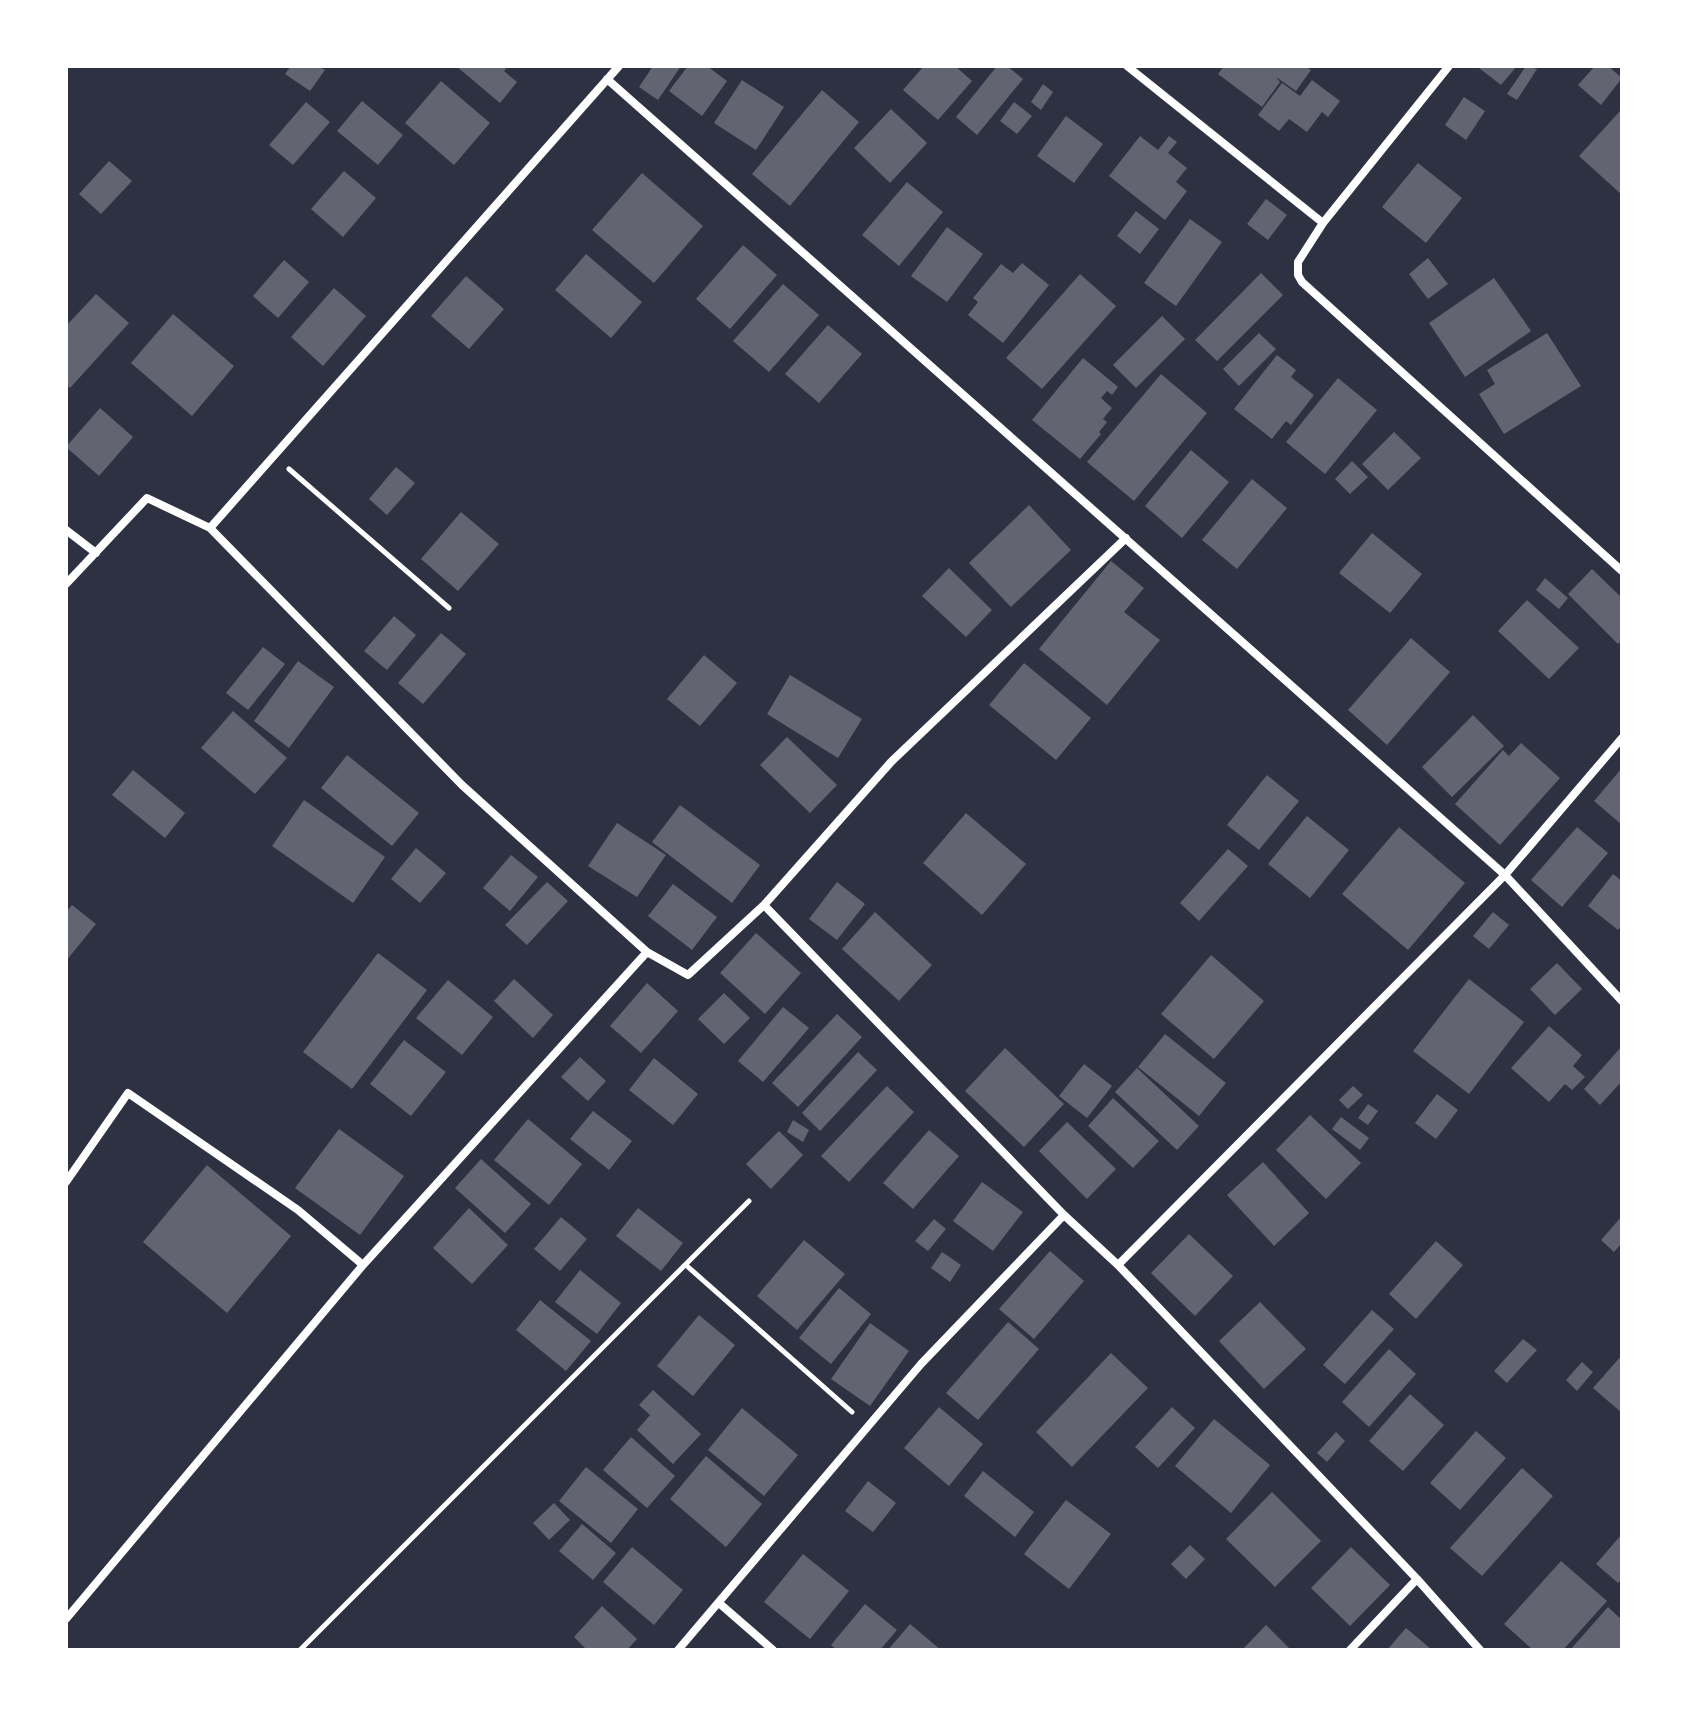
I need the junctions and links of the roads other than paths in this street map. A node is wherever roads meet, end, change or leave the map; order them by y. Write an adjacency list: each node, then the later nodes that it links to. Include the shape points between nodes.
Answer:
1 (619, 66): 4 (street)
2 (1127, 66): 5 (street)
3 (1449, 66): 5 (street)
4 (607, 79): 6 (street); 8 (street)
5 (1323, 223): 10 (street, via 1298,262 1302,282)
6 (210, 528): 9 (street, via 147,498); 15 (street, via 462,785)
7 (66, 530): 9 (street)
8 (1126, 538): 13 (street); 14 (street, via 891,762)
9 (96, 553): 11 (street)
10 (1622, 571)
11 (66, 584)
12 (1622, 738): 13 (street)
13 (1505, 875): 16 (street); 20 (street)
14 (764, 905): 15 (street, via 688,975); 18 (street)
15 (647, 952): 19 (street)
16 (1622, 1001)
17 (66, 1182): 19 (street, via 128,1093 298,1210)
18 (1064, 1215): 20 (street); 22 (street, via 921,1364)
19 (363, 1265): 23 (street)
20 (1118, 1265): 21 (street)
21 (1417, 1579): 26 (street); 27 (street)
22 (719, 1603): 24 (street); 25 (street)
23 (66, 1619)
24 (678, 1650)
25 (773, 1650)
26 (1350, 1650)
27 (1480, 1650)

